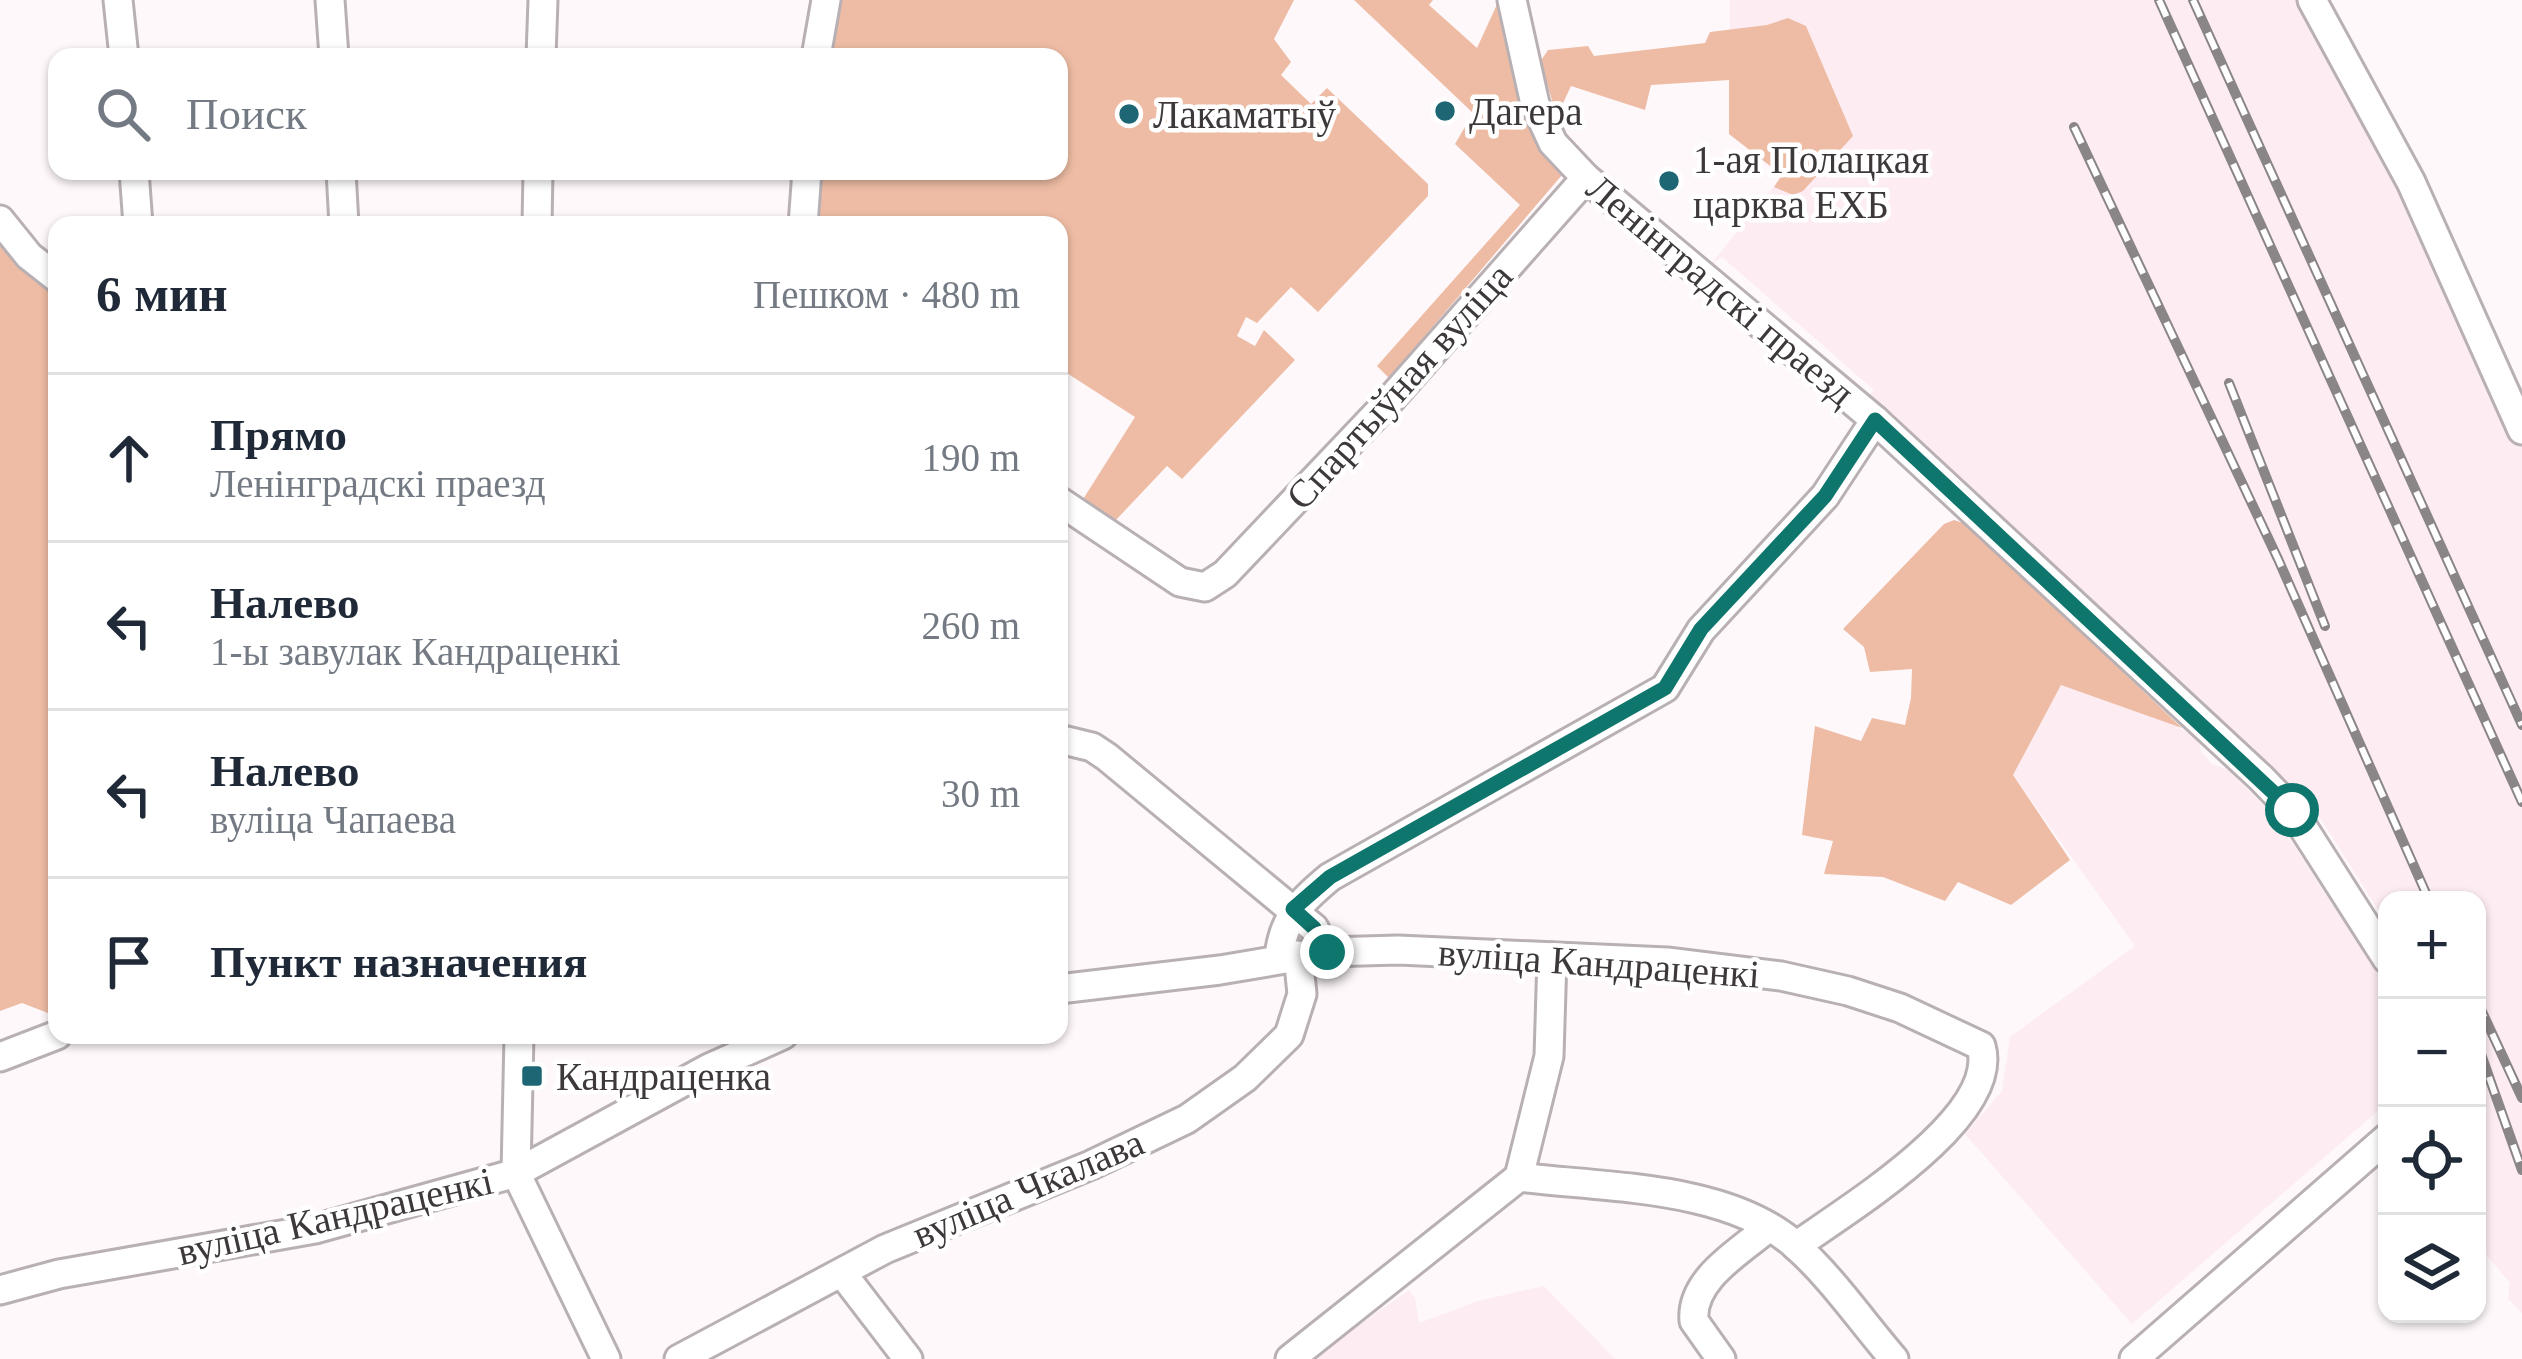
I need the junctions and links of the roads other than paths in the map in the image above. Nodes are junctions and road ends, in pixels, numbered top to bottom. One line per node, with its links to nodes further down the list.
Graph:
1 (118, 0): 7 (street)
2 (330, 0): 8 (street)
3 (543, 0): 9 (street)
4 (826, 0): 10 (street)
5 (1512, 0): 11 (street, Ленінградскі праезд)
6 (2312, 0): 23 (street)
7 (123, 48)
8 (333, 48)
9 (541, 48)
10 (818, 48)
11 (1586, 178): 22 (street, Ленінградскі праезд); 24 (street, Спартыўная вуліца)
12 (135, 180): 16 (street)
13 (341, 180): 17 (street)
14 (538, 180): 18 (street)
15 (806, 180): 19 (street)
16 (137, 216)
17 (343, 216)
18 (537, 216)
19 (804, 216)
20 (0, 220): 21 (street)
21 (48, 271)
22 (1875, 420): 26 (street); 27 (street, Ленінградскі праезд)
23 (2522, 430)
24 (1068, 507)
25 (1068, 741): 26 (street)
26 (1293, 909): 28 (street, вуліца Чкалава); 28 (street)
27 (2378, 944)
28 (1301, 955): 29 (street, вуліца Кандраценкі); 30 (street, вуліца Кандраценкі); 40 (street, вуліца Чкалава)
29 (1552, 957): 37 (street); 39 (street, вуліца Кандраценкі)
30 (1068, 988)
31 (48, 1038): 34 (street)
32 (519, 1044): 36 (street)
33 (763, 1044): 36 (street, вуліца Кандраценкі)
34 (0, 1057)
35 (2378, 1146): 48 (street)
36 (516, 1173): 41 (street, вуліца Кандраценкі); 42 (street)
37 (1520, 1177): 38 (street); 45 (street)
38 (1769, 1227): 39 (street); 46 (street)
39 (1796, 1246): 47 (street)
40 (842, 1273): 43 (street, вуліца Чкалава); 44 (street)
41 (0, 1290)
42 (606, 1359)
43 (679, 1359)
44 (908, 1359)
45 (1290, 1359)
46 (1721, 1359)
47 (1894, 1359)
48 (2134, 1359)

